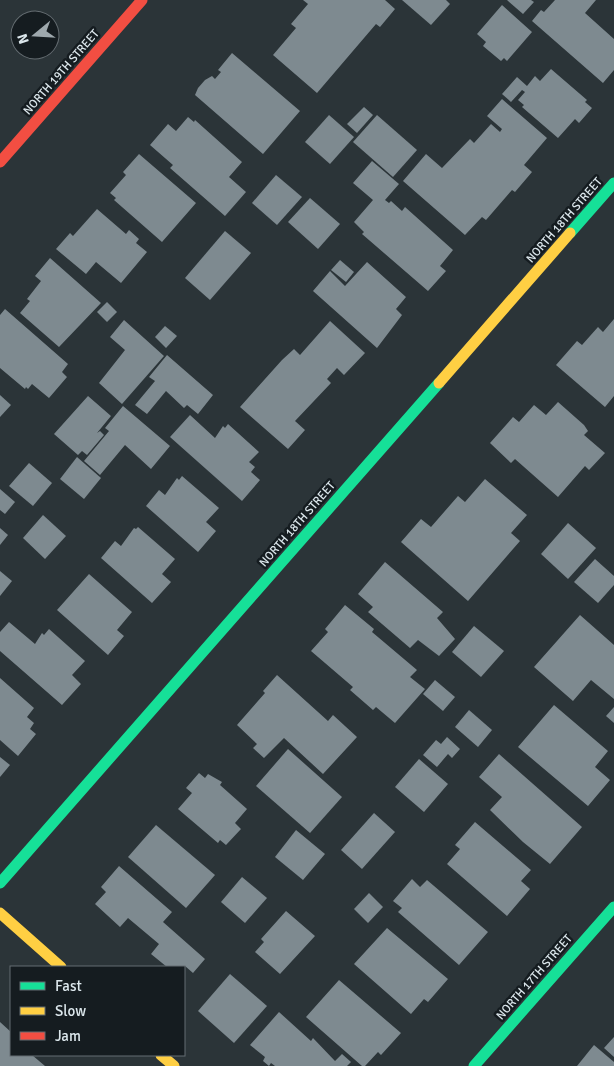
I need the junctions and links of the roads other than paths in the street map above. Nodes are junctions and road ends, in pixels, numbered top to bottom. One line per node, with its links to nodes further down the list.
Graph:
1 (142, 0): 2 (street, NORTH 19TH STREET)
2 (0, 162)
3 (614, 183): 4 (street, NORTH 18TH STREET)
4 (0, 883)
5 (614, 906): 10 (street, NORTH 17TH STREET)
6 (0, 914): 7 (street)
7 (60, 966)
8 (162, 1056): 9 (street)
9 (174, 1066)
10 (474, 1066)

